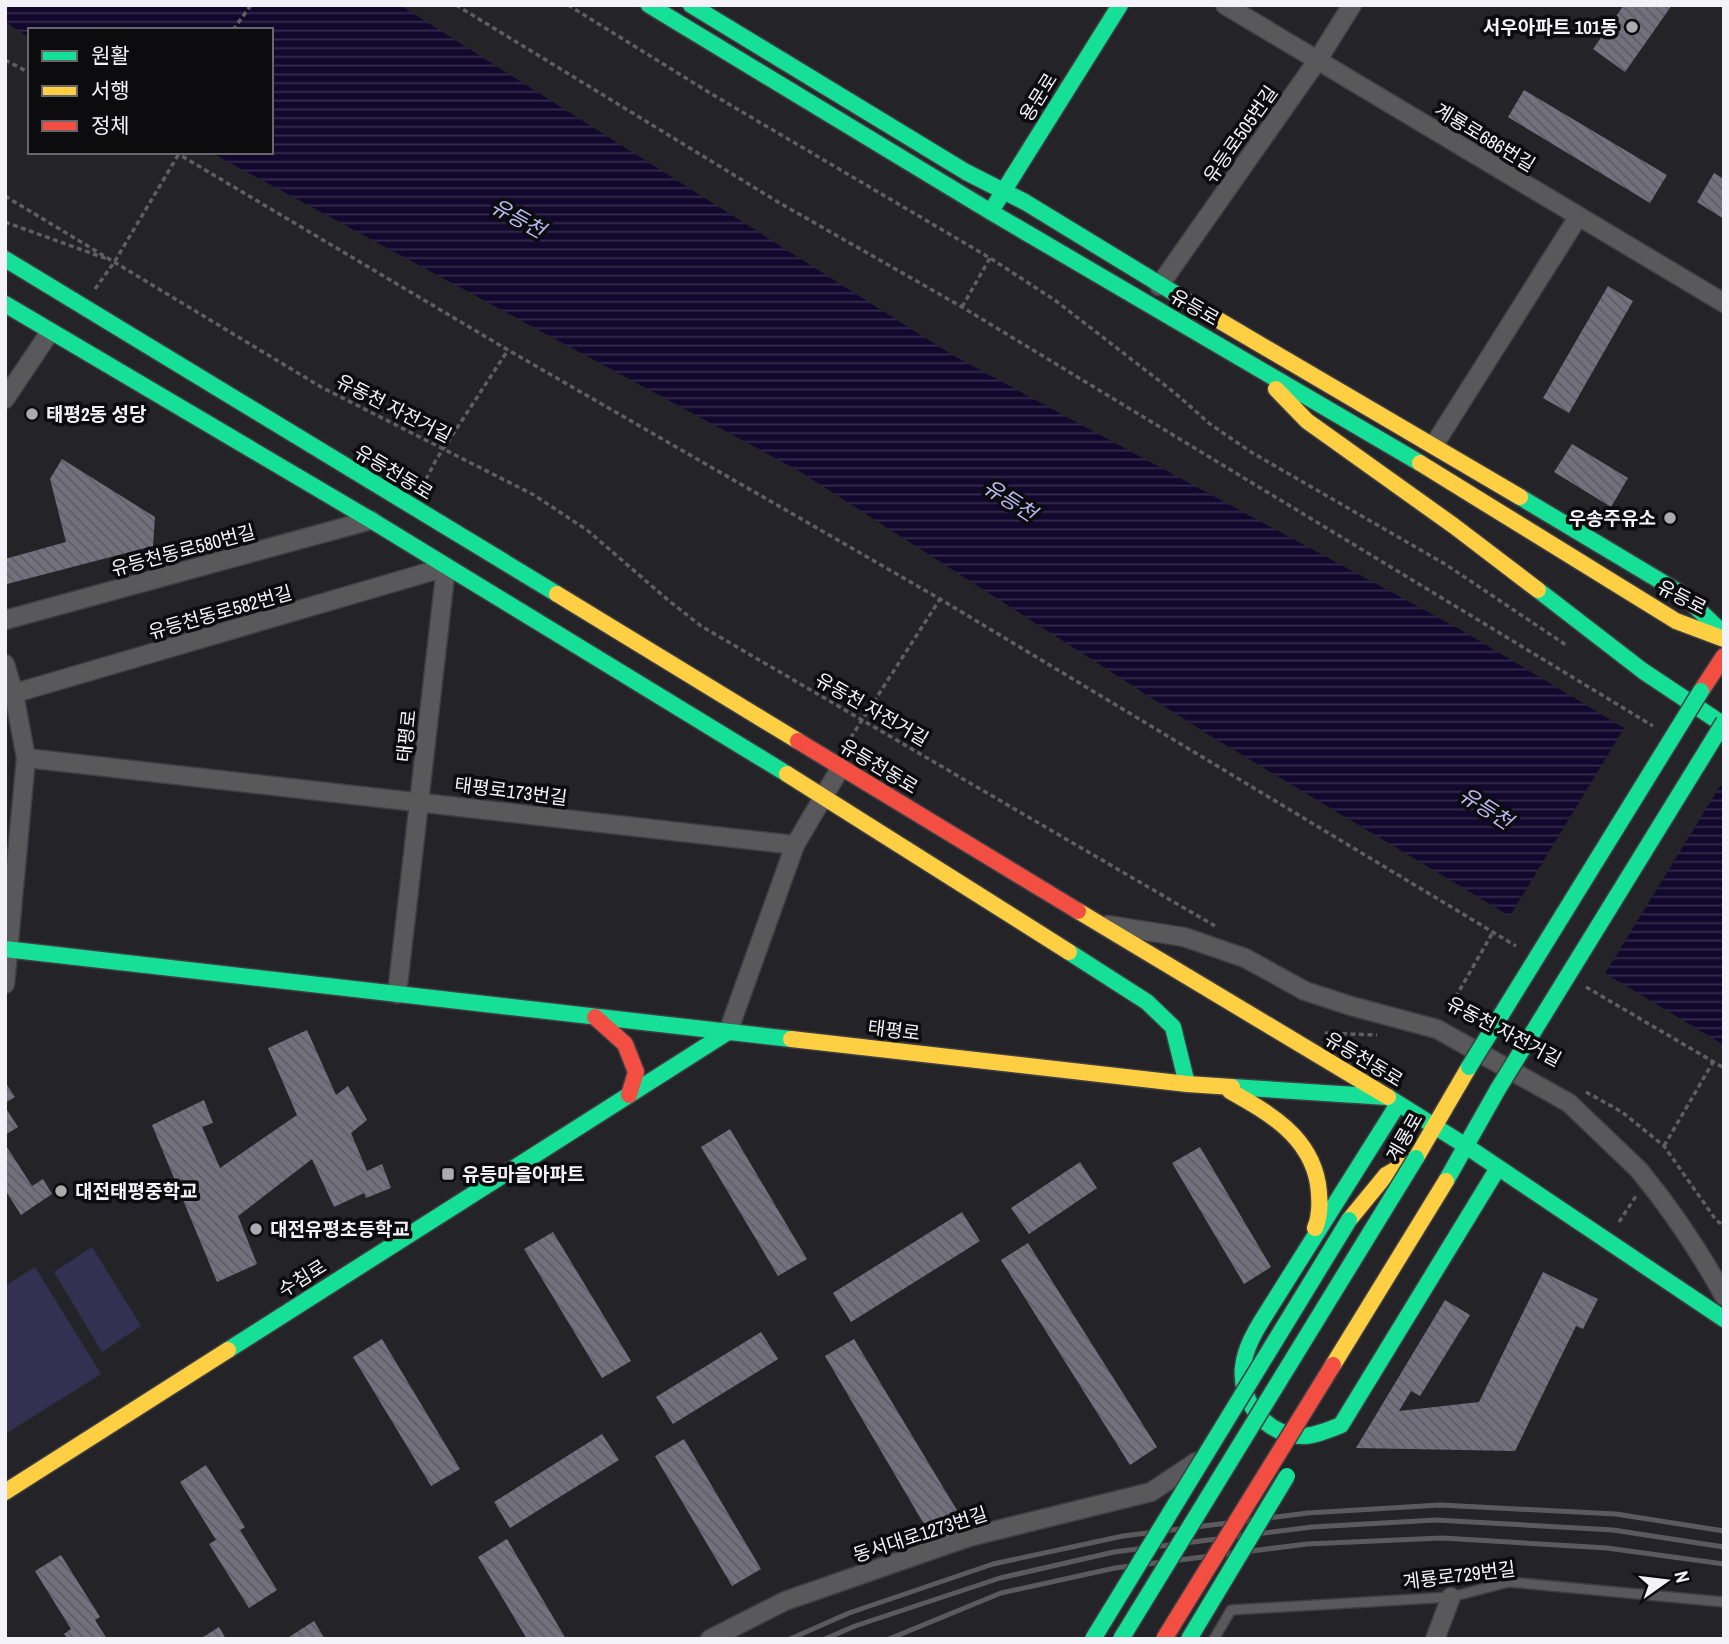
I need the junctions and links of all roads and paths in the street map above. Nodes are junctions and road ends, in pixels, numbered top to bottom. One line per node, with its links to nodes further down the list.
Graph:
1 (251, 5): 9 (path)
2 (456, 5): 27 (path)
3 (568, 5): 20 (path)
4 (649, 5): 17 (main road, 유등로)
5 (691, 5): 15 (main road, 유등로)
6 (1120, 5): 15 (main road, 용문로)
7 (1225, 5): 11 (street, 계룡로686번길)
8 (1352, 5): 11 (street, 유등로505번길)
9 (234, 28)
10 (5, 60): 12 (path)
11 (1318, 61): 18 (street, 계룡로686번길); 24 (street, 유등로505번길)
12 (28, 73)
13 (177, 154): 22 (path)
14 (180, 154): 29 (path)
15 (1004, 190): 17 (main road, 용문로); 24 (main road, 유등로)
16 (5, 196): 22 (path, 유동천 자전거길)
17 (991, 212): 30 (main road, 유등로)
18 (1577, 217): 25 (street, 계룡로686번길); 32 (street)
19 (5, 222): 22 (path)
20 (990, 258): 27 (path); 40 (path)
21 (5, 259): 49 (main road, 유등천동로)
22 (115, 261): 23 (path); 33 (path, 유동천 자전거길)
23 (104, 275)
24 (1159, 286): 32 (main road, 유등로)
25 (1724, 303)
26 (5, 304): 28 (main road)
27 (962, 307): 46 (path)
28 (50, 332): 31 (street); 35 (main road)
29 (508, 350): 33 (path); 37 (path)
30 (1255, 367): 39 (main road, 유등로); 45 (main road)
31 (5, 399)
32 (1434, 446): 39 (main road, 유등로)
33 (443, 449): 34 (path); 44 (path, 유동천 자전거길)
34 (422, 488)
35 (371, 520): 36 (main road); 38 (street, 유등천동로580번길)
36 (446, 567): 43 (street, 유등천동로582번길); 50 (main road); 51 (street, 태평로)
37 (940, 598): 44 (path); 55 (path)
38 (5, 620)
39 (1724, 637)
40 (1576, 652)
41 (1724, 656): 71 (main road, 계룡로, bridge)
42 (5, 664): 43 (street)
43 (10, 695): 48 (street)
44 (861, 718): 47 (path); 54 (path, 유동천 자전거길)
45 (1724, 724): 72 (main road, bridge)
46 (1655, 727)
47 (845, 746)
48 (26, 758): 51 (street, 태평로173번길); 57 (street)
49 (841, 767): 50 (street); 53 (main road, 유등천동로)
50 (825, 797): 52 (street); 66 (main road)
51 (419, 801): 52 (street, 태평로173번길); 60 (street, 태평로)
52 (795, 845): 63 (street)
53 (1098, 923): 70 (main road, 유등천동로); 82 (street)
54 (1222, 930)
55 (1493, 932): 56 (path); 61 (path)
56 (1516, 946)
57 (6, 949): 58 (street); 60 (main road, 태평로)
58 (5, 984)
59 (1586, 987): 64 (path)
60 (397, 994): 62 (main road, 태평로)
61 (1447, 1013)
62 (595, 1017): 63 (main road, 태평로); 69 (main road)
63 (728, 1032): 66 (main road, 태평로); 69 (main road, 수침로)
64 (1713, 1062): 65 (path); 73 (path)
65 (1724, 1068)
66 (1186, 1084): 67 (main road, 태평로)
67 (1223, 1088): 70 (main road, 태평로); 80 (main road)
68 (1580, 1088): 73 (path)
69 (629, 1095): 86 (main road, 수침로)
70 (1393, 1101): 71 (main road, 유등천동로); 80 (main road)
71 (1434, 1126): 72 (main road, 유등천동로); 74 (main road, 계룡로)
72 (1466, 1146): 75 (main road, 유등천동로); 76 (main road)
73 (1664, 1146): 79 (path)
74 (1416, 1158): 90 (main road, bridge); 91 (main road, 계룡로, bridge)
75 (1499, 1168): 83 (main road, 유등천동로); 85 (main road)
76 (1446, 1181): 81 (main road); 92 (main road, bridge)
77 (1639, 1192): 78 (path)
78 (1625, 1215)
79 (1724, 1226)
80 (1305, 1250): 85 (main road)
81 (1415, 1262)
82 (1724, 1296)
83 (1724, 1319)
84 (1324, 1415): 93 (main road, bridge)
85 (1259, 1418): 89 (street, 동서대로1273번길)
86 (5, 1492)
87 (1451, 1597): 88 (lane, 계룡로729번길); 94 (lane, 계룡로729번길); 95 (street)
88 (1724, 1602)
89 (710, 1639)
90 (1093, 1639)
91 (1121, 1639)
92 (1164, 1639)
93 (1189, 1639)
94 (1214, 1639)
95 (1435, 1639)

